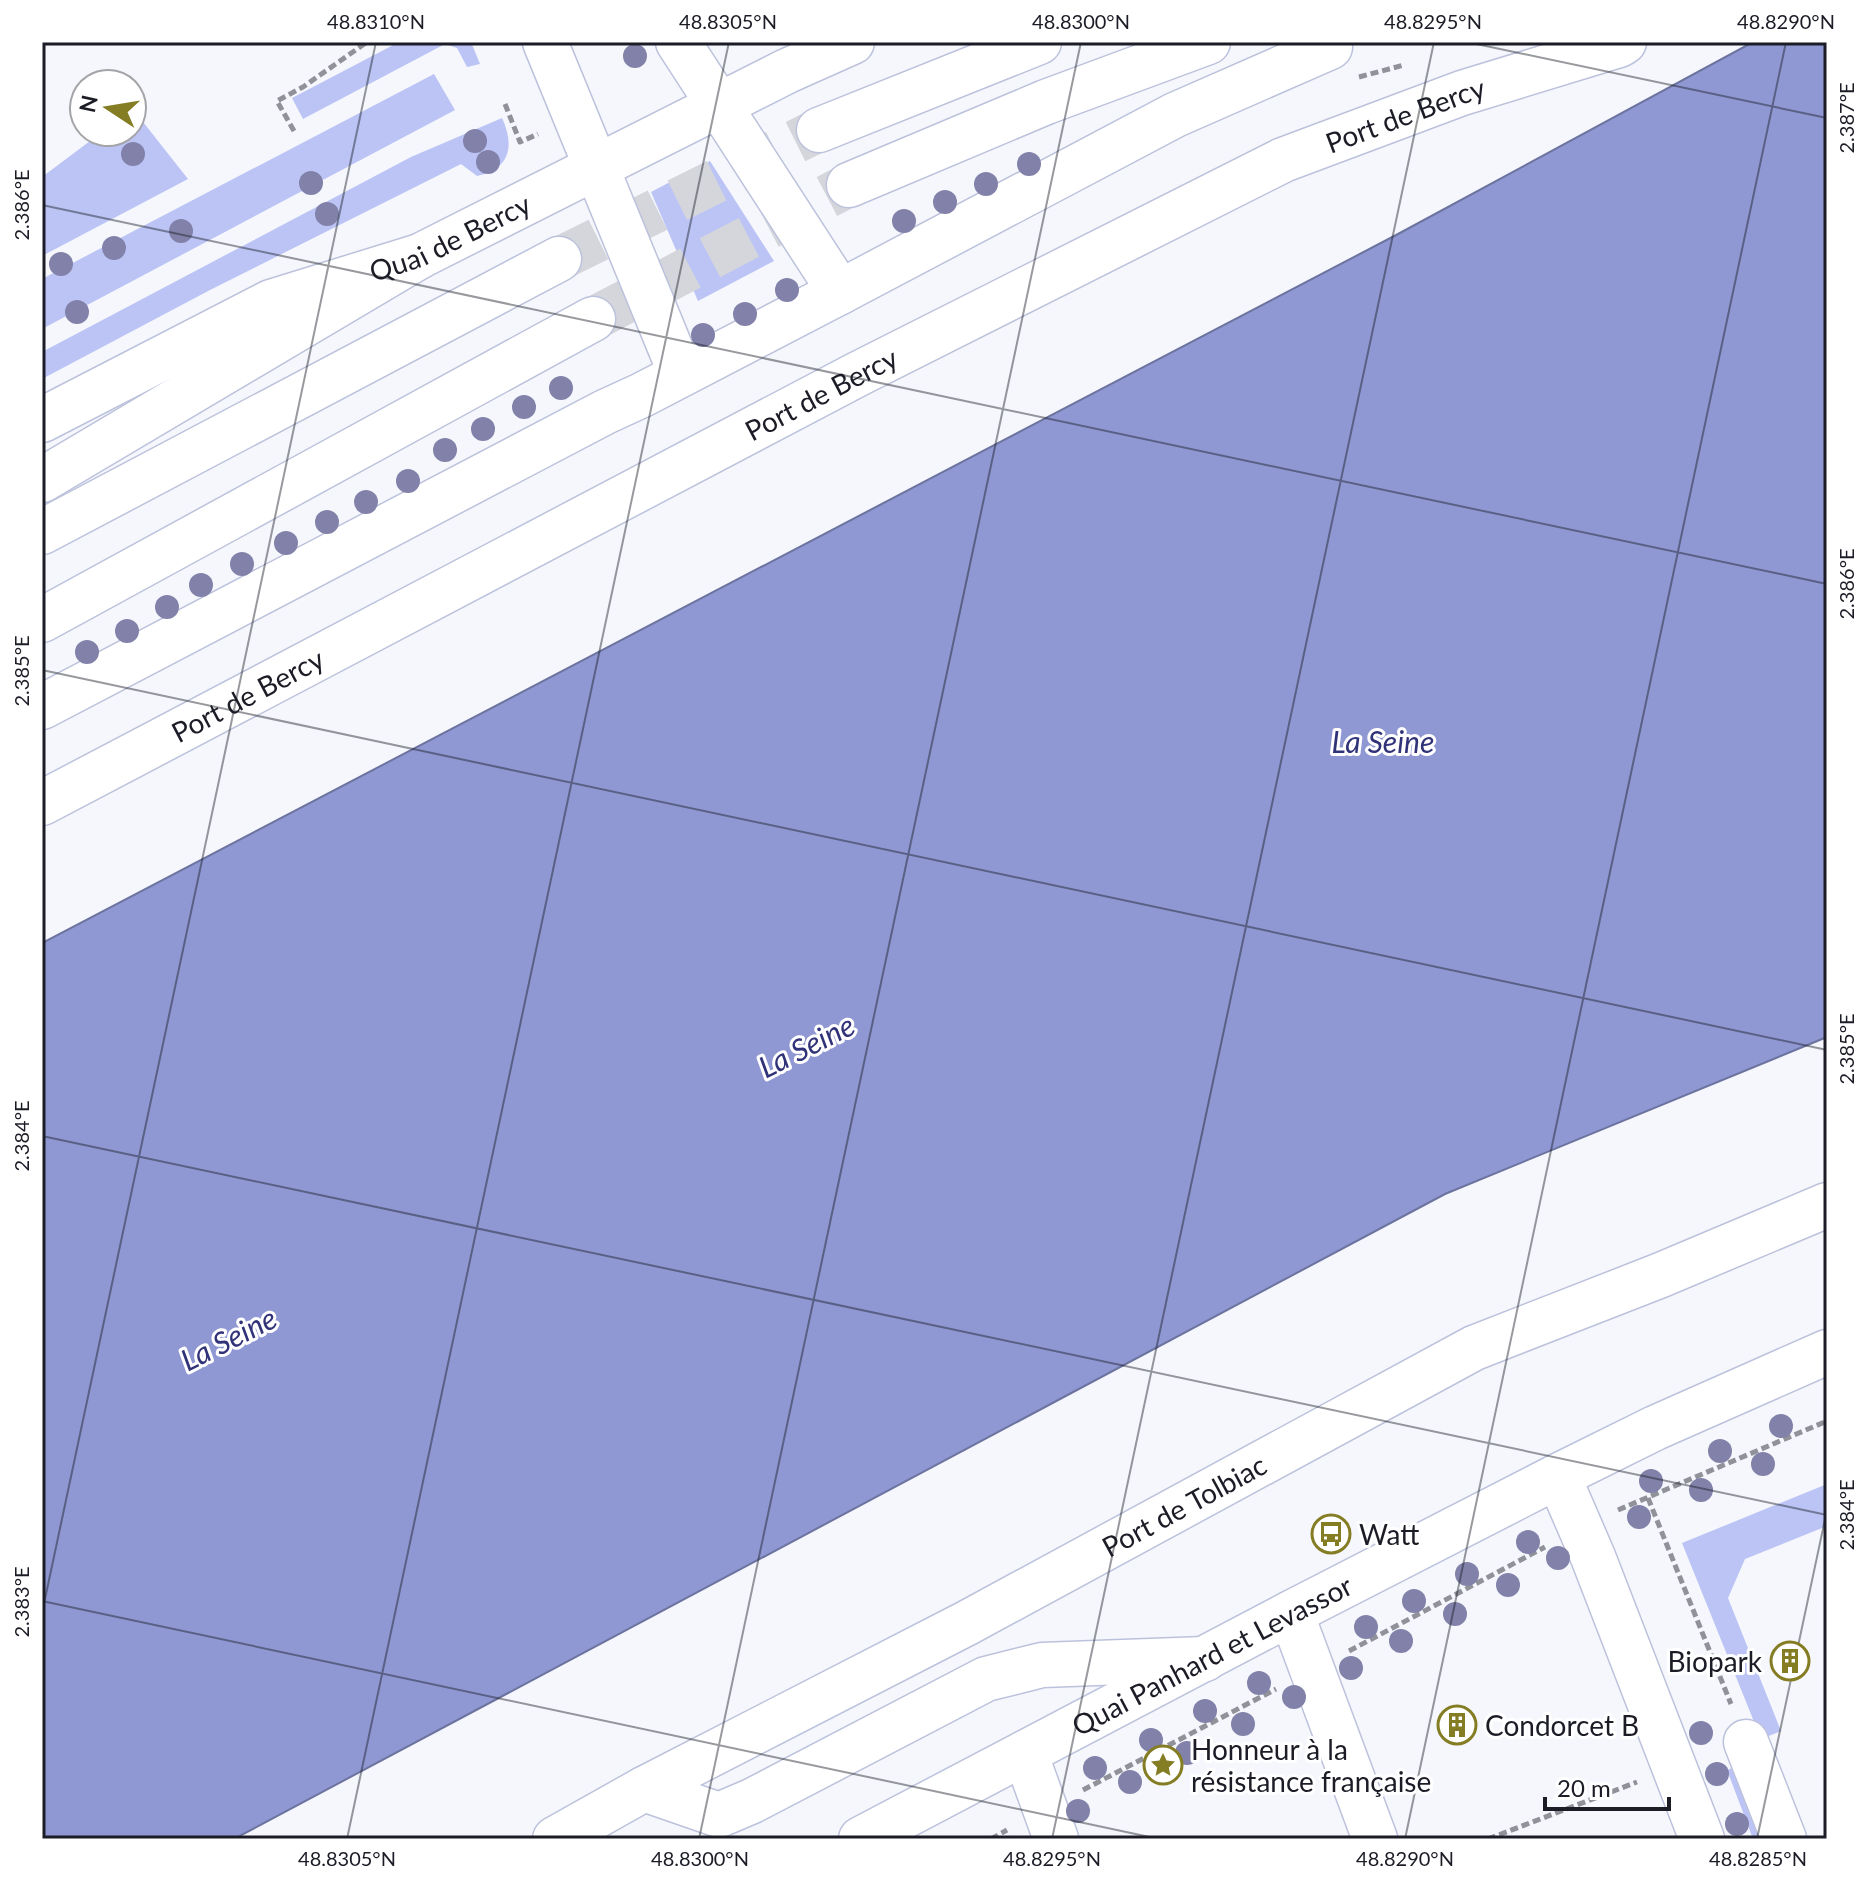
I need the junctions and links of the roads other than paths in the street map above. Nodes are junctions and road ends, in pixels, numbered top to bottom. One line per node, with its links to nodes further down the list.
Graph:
1 (545, 42): 11 (main road)
2 (678, 42): 9 (main road)
3 (852, 42): 9 (main road, Quai de Bercy)
4 (1039, 42): 10 (main road)
5 (1208, 42): 8 (main road)
6 (1624, 42): 23 (main road, Port de Bercy)
7 (1342, 45): 8 (main road); 15 (main road)
8 (1046, 102): 12 (main road)
9 (719, 105): 11 (main road, Quai de Bercy); 15 (main road)
10 (819, 130)
11 (595, 168): 13 (main road, Quai de Bercy); 17 (main road)
12 (849, 185)
13 (420, 256): 18 (main road, Quai de Bercy); 19 (main road)
14 (559, 259): 20 (main road)
15 (840, 292): 17 (main road)
16 (593, 319): 21 (main road)
17 (681, 374): 22 (main road)
18 (42, 420)
19 (42, 480)
20 (42, 532)
21 (42, 620)
22 (42, 707)
23 (42, 803)
24 (1827, 1205): 31 (main road, Port de Tolbiac)
25 (1827, 1352): 26 (main road, Quai Panhard et Levassor)
26 (1558, 1476): 27 (main road, Quai Panhard et Levassor); 36 (main road)
27 (1291, 1613): 28 (main road, Quai Panhard et Levassor); 35 (main road)
28 (1205, 1659): 30 (main road, Quai Panhard et Levassor); 31 (main road)
29 (1746, 1742): 37 (main road)
30 (1025, 1753): 33 (main road, Quai Panhard et Levassor); 34 (main road)
31 (644, 1789): 32 (main road, Port de Tolbiac)
32 (555, 1839)
33 (861, 1839)
34 (1056, 1839)
35 (1375, 1839)
36 (1702, 1839)
37 (1784, 1839)

